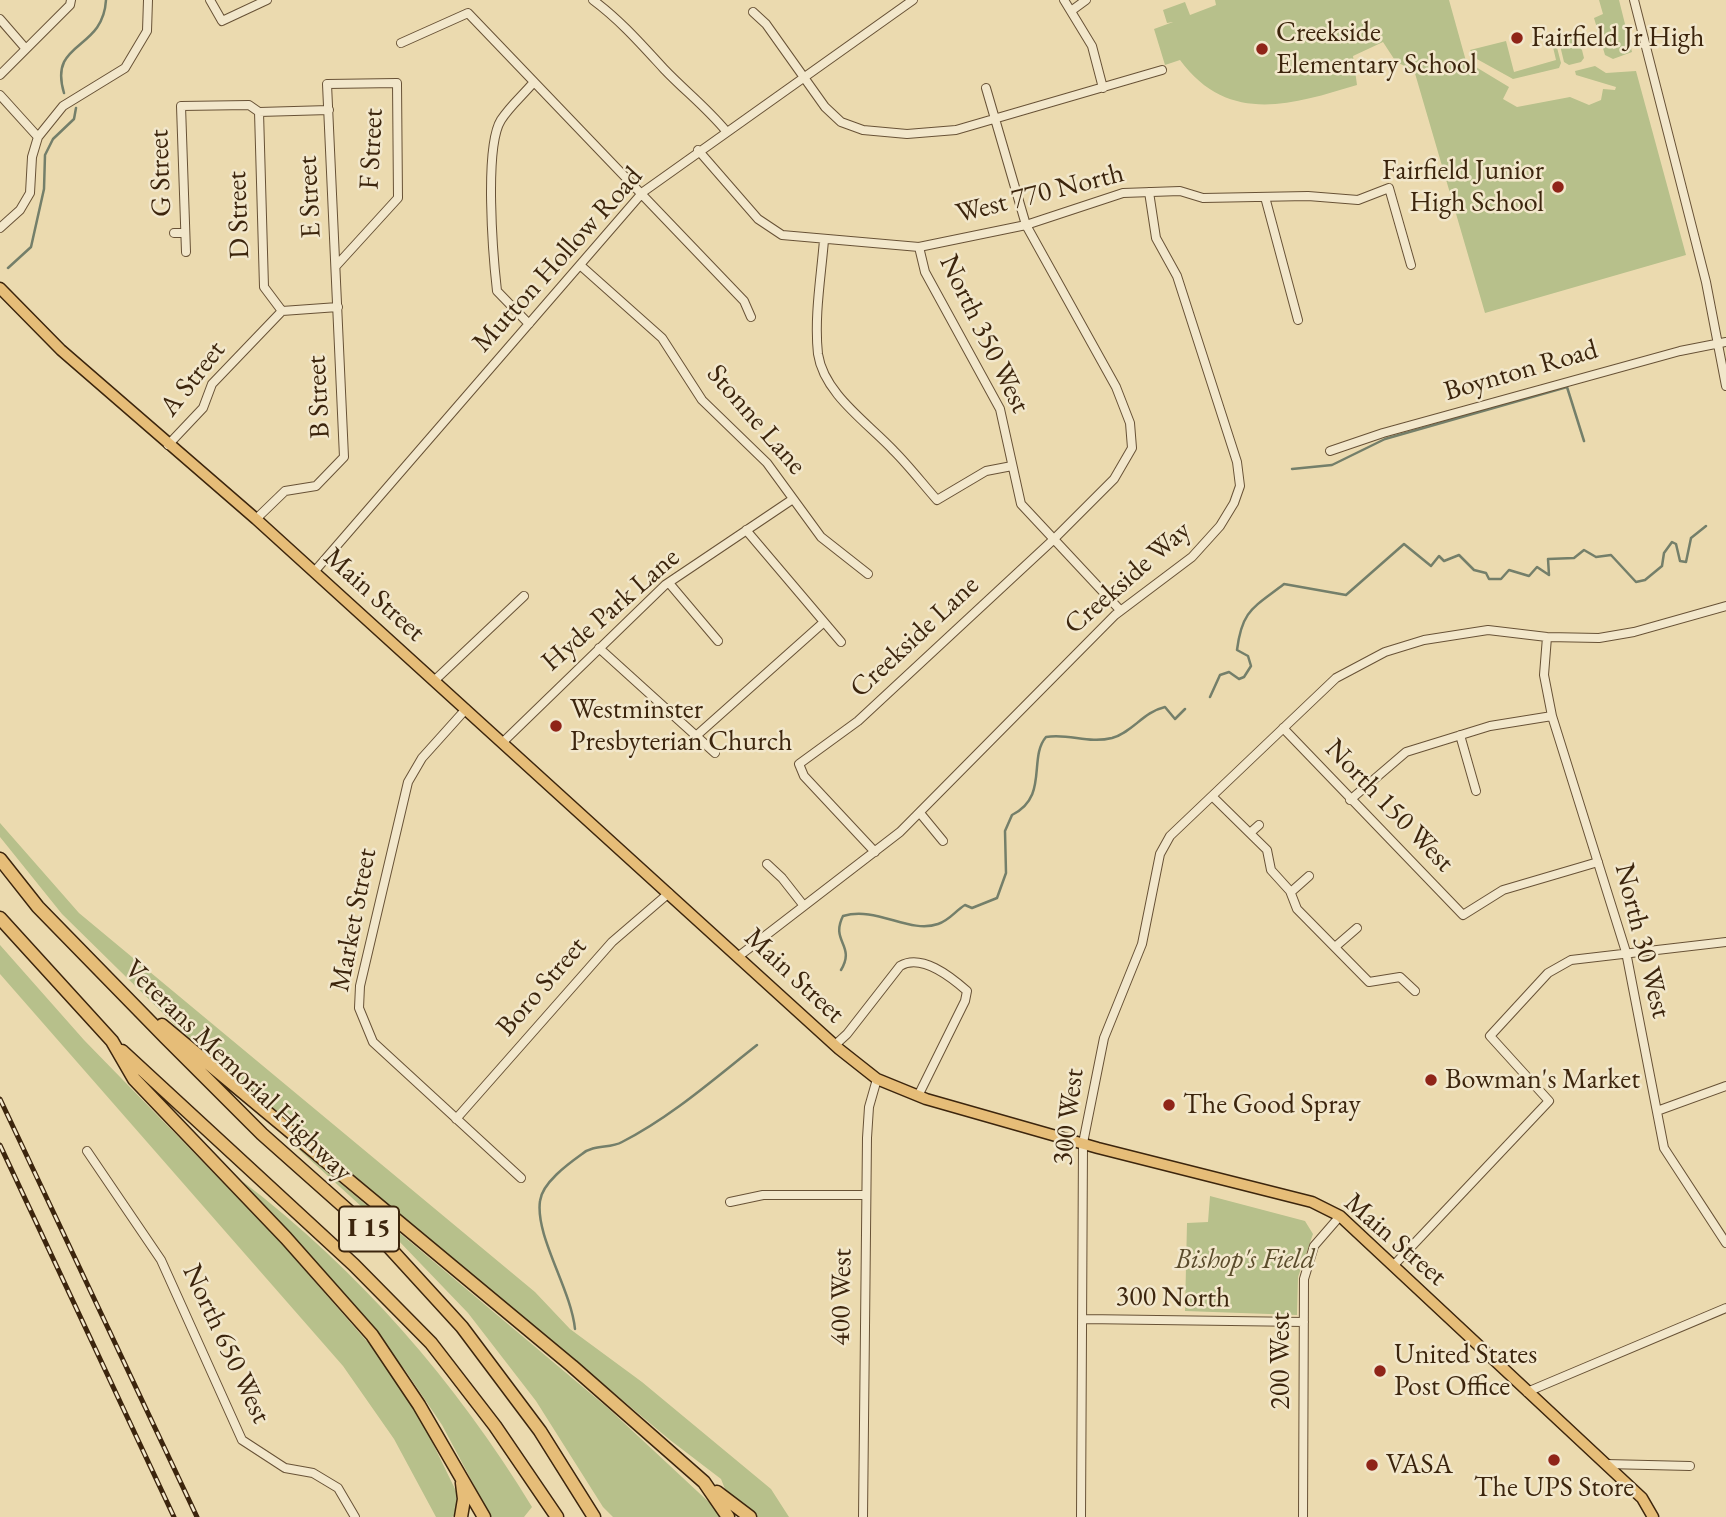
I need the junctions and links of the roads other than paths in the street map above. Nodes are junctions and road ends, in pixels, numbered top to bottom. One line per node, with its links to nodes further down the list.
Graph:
1 (71, 0): 14 (street)
2 (148, 0): 27 (street)
3 (210, 0): 4 (street)
4 (268, 0)
5 (593, 0): 26 (street)
6 (913, 0): 17 (street, Mutton Hollow Road)
7 (1064, 0): 10 (street)
8 (1086, 0): 10 (street)
9 (1634, 0): 48 (street)
10 (1072, 10): 21 (street)
11 (752, 12): 17 (street)
12 (0, 19): 14 (street)
13 (401, 43): 18 (street)
14 (26, 49): 16 (street)
15 (1162, 71): 21 (street)
16 (0, 75)
17 (803, 77): 25 (street); 26 (street, Mutton Hollow Road)
18 (533, 83): 29 (street); 47 (street)
19 (327, 84): 23 (street, E Street); 41 (street, F Street)
20 (986, 88): 25 (street)
21 (1103, 88): 25 (street)
22 (0, 95): 27 (street)
23 (329, 110): 24 (street); 41 (street, E Street)
24 (259, 112): 35 (street, G Street); 44 (street, D Street)
25 (995, 119): 32 (street)
26 (726, 131): 28 (street, Mutton Hollow Road)
27 (38, 136): 33 (street)
28 (698, 150): 29 (street, Mutton Hollow Road); 36 (street, West 770 North)
29 (643, 192): 39 (street, Mutton Hollow Road); 45 (street)
30 (1149, 192): 31 (street, West 770 North); 32 (street, West 770 North); 62 (street, Creekside Way)
31 (1265, 197): 40 (street, West 770 North); 46 (street)
32 (1026, 225): 37 (street, West 770 North); 56 (street, Creekside Lane)
33 (0, 228)
34 (174, 233): 35 (street, G Street)
35 (185, 233): 38 (street, G Street)
36 (824, 240): 37 (street, West 770 North); 52 (street)
37 (919, 247): 52 (street, North 350 West)
38 (186, 252)
39 (580, 265): 47 (street, Mutton Hollow Road); 53 (street, Stonne Lane)
40 (1411, 265)
41 (336, 266): 43 (street, E Street)
42 (0, 288): 50 (main road, Main Street)
43 (338, 307): 44 (street); 54 (street, B Street)
44 (282, 311): 50 (street, A Street)
45 (751, 317)
46 (1298, 320)
47 (529, 324): 57 (street, Mutton Hollow Road)
48 (1723, 344): 49 (street); 51 (street, Boynton Road)
49 (1726, 386)
50 (168, 445): 54 (main road, Main Street)
51 (1330, 451)
52 (1012, 466): 56 (street, North 350 West)
53 (793, 499): 55 (street, Hyde Park Lane); 58 (street, Stonne Lane)
54 (256, 519): 57 (main road, Main Street)
55 (746, 530): 59 (street, Hyde Park Lane); 63 (street)
56 (1053, 540): 62 (street, North 350 West); 83 (street, Creekside Lane)
57 (314, 572): 68 (main road, Main Street)
58 (868, 574)
59 (669, 583): 65 (street); 67 (street, Hyde Park Lane)
60 (524, 596): 68 (street)
61 (1726, 606): 64 (street, 300 West)
62 (1120, 610): 79 (street, Creekside Way)
63 (824, 622): 66 (street); 73 (street)
64 (1548, 637): 70 (street, North 30 West); 71 (street, 300 West)
65 (718, 641)
66 (841, 642)
67 (599, 648): 73 (street); 74 (street, Hyde Park Lane)
68 (435, 680): 69 (main road, Main Street)
69 (466, 709): 74 (main road, Main Street); 105 (street, Market Street)
70 (1552, 716): 72 (street); 85 (street, North 30 West)
71 (1283, 728): 77 (street, 300 West); 78 (street, North 150 West)
72 (1460, 735): 76 (street); 78 (street)
73 (696, 736): 75 (street)
74 (502, 742): 89 (main road, Main Street)
75 (715, 753)
76 (1476, 791)
77 (1213, 797): 81 (street); 106 (street, 300 West)
78 (1350, 800): 85 (street, North 150 West)
79 (920, 813): 82 (street); 83 (street, Creekside Way)
80 (1259, 825): 81 (street)
81 (1250, 833): 88 (street)
82 (943, 841)
83 (876, 852): 90 (street, Creekside Way)
84 (0, 859): 97 (highway, Veterans Memorial Highway / I 15)
85 (1598, 862): 95 (street, North 30 West)
86 (767, 864): 90 (street)
87 (1309, 876): 88 (street)
88 (1291, 892): 94 (street)
89 (669, 893): 96 (main road, Main Street); 105 (street, Boro Street)
90 (804, 906): 96 (street, Creekside Way)
91 (0, 918): 99 (highway, I 15)
92 (1357, 928): 94 (street)
93 (1726, 942): 95 (street)
94 (1335, 947): 98 (street)
95 (1626, 951): 104 (street, North 30 West); 113 (street)
96 (738, 956): 100 (main road, Main Street)
97 (111, 982): 121 (highway); 122 (highway, Veterans Memorial Highway / I 15)
98 (1415, 992)
99 (112, 1041): 120 (highway); 126 (highway, I 15)
100 (835, 1045): 101 (main road, Main Street); 103 (street)
101 (877, 1079): 103 (main road, Main Street); 109 (street, 400 West)
102 (1726, 1086): 104 (street)
103 (918, 1096): 106 (main road, Main Street)
104 (1657, 1111): 112 (street, North 30 West)
105 (456, 1119): 108 (street, Market Street)
106 (1083, 1143): 111 (main road, Main Street); 115 (street, 300 West)
107 (87, 1151): 123 (street, North 650 West)
108 (521, 1178)
109 (866, 1195): 110 (street); 129 (street, 400 West)
110 (730, 1202)
111 (1340, 1216): 113 (main road, Main Street); 116 (street, 200 West)
112 (1726, 1243)
113 (1394, 1265): 117 (main road, Main Street)
114 (1726, 1308): 117 (street)
115 (1084, 1319): 116 (street, 300 North); 130 (street, 300 West)
116 (1304, 1322): 131 (street, 200 West)
117 (1527, 1392): 118 (main road, Main Street)
118 (1606, 1464): 119 (street); 132 (main road, Main Street)
119 (1690, 1466)
120 (460, 1472): 124 (highway); 125 (highway)
121 (704, 1482): 127 (highway); 128 (highway)
122 (592, 1513)
123 (355, 1517)
124 (461, 1517)
125 (484, 1517)
126 (557, 1517)
127 (728, 1517)
128 (750, 1517)
129 (863, 1517)
130 (1081, 1517)
131 (1303, 1517)
132 (1653, 1517)

